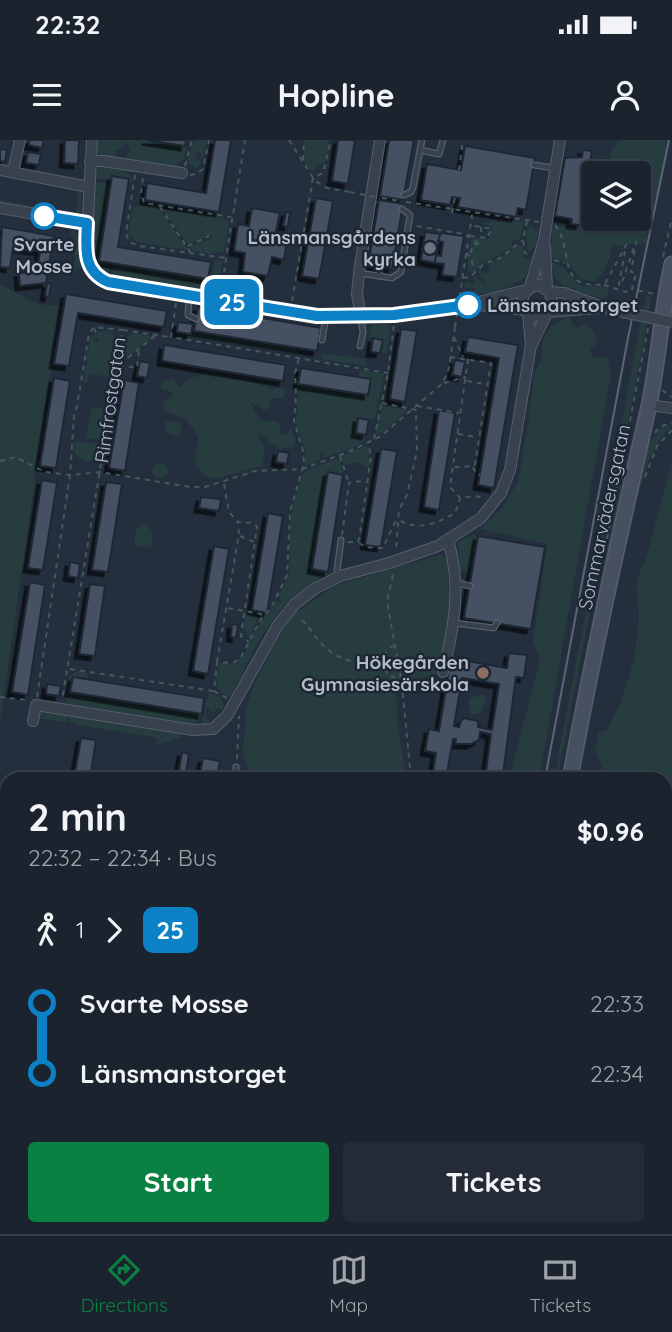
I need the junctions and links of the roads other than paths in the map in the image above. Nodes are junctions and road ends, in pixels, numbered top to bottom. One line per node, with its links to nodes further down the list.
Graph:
1 (20, 140): 12 (street)
2 (92, 140): 8 (street)
3 (380, 140): 22 (street)
4 (422, 140): 7 (lane)
5 (443, 140): 7 (lane)
6 (560, 140): 10 (street)
7 (420, 150): 15 (lane)
8 (90, 161): 13 (street); 14 (street)
9 (534, 165): 10 (lane)
10 (555, 168): 19 (street)
11 (0, 170): 12 (street)
12 (13, 172): 14 (street)
13 (182, 173)
14 (89, 187): 18 (street)
15 (404, 194)
16 (0, 208): 18 (street)
17 (402, 209): 23 (lane)
18 (87, 223): 26 (street)
19 (544, 240): 24 (street); 25 (street)
20 (672, 264): 38 (street, Sommarvädersgatan)
21 (380, 267): 23 (lane)
22 (359, 273): 23 (lane); 32 (street)
23 (379, 276)
24 (528, 289): 25 (street); 27 (street); 29 (street)
25 (549, 290): 28 (street); 30 (street)
26 (189, 296): 31 (street); 33 (lane)
27 (468, 305): 29 (street); 32 (street)
28 (605, 308): 30 (street); 34 (street, bridge)
29 (526, 312): 30 (street); 36 (street)
30 (548, 312): 36 (street)
31 (326, 316): 32 (street); 35 (lane)
32 (361, 316): 37 (lane)
33 (196, 319)
34 (672, 322)
35 (322, 340)
36 (531, 345): 41 (street)
37 (360, 346)
38 (649, 405): 39 (street); 53 (street, Sommarvädersgatan)
39 (672, 408)
40 (341, 540): 42 (lane)
41 (449, 540): 42 (street); 43 (street)
42 (340, 576): 50 (street)
43 (456, 583): 44 (lane); 46 (street)
44 (470, 586)
45 (478, 620): 48 (lane)
46 (454, 623): 48 (lane); 49 (street)
47 (497, 623): 48 (lane)
48 (477, 627)
49 (443, 672)
50 (33, 721)
51 (236, 767): 52 (lane)
52 (236, 772)
53 (571, 772)

